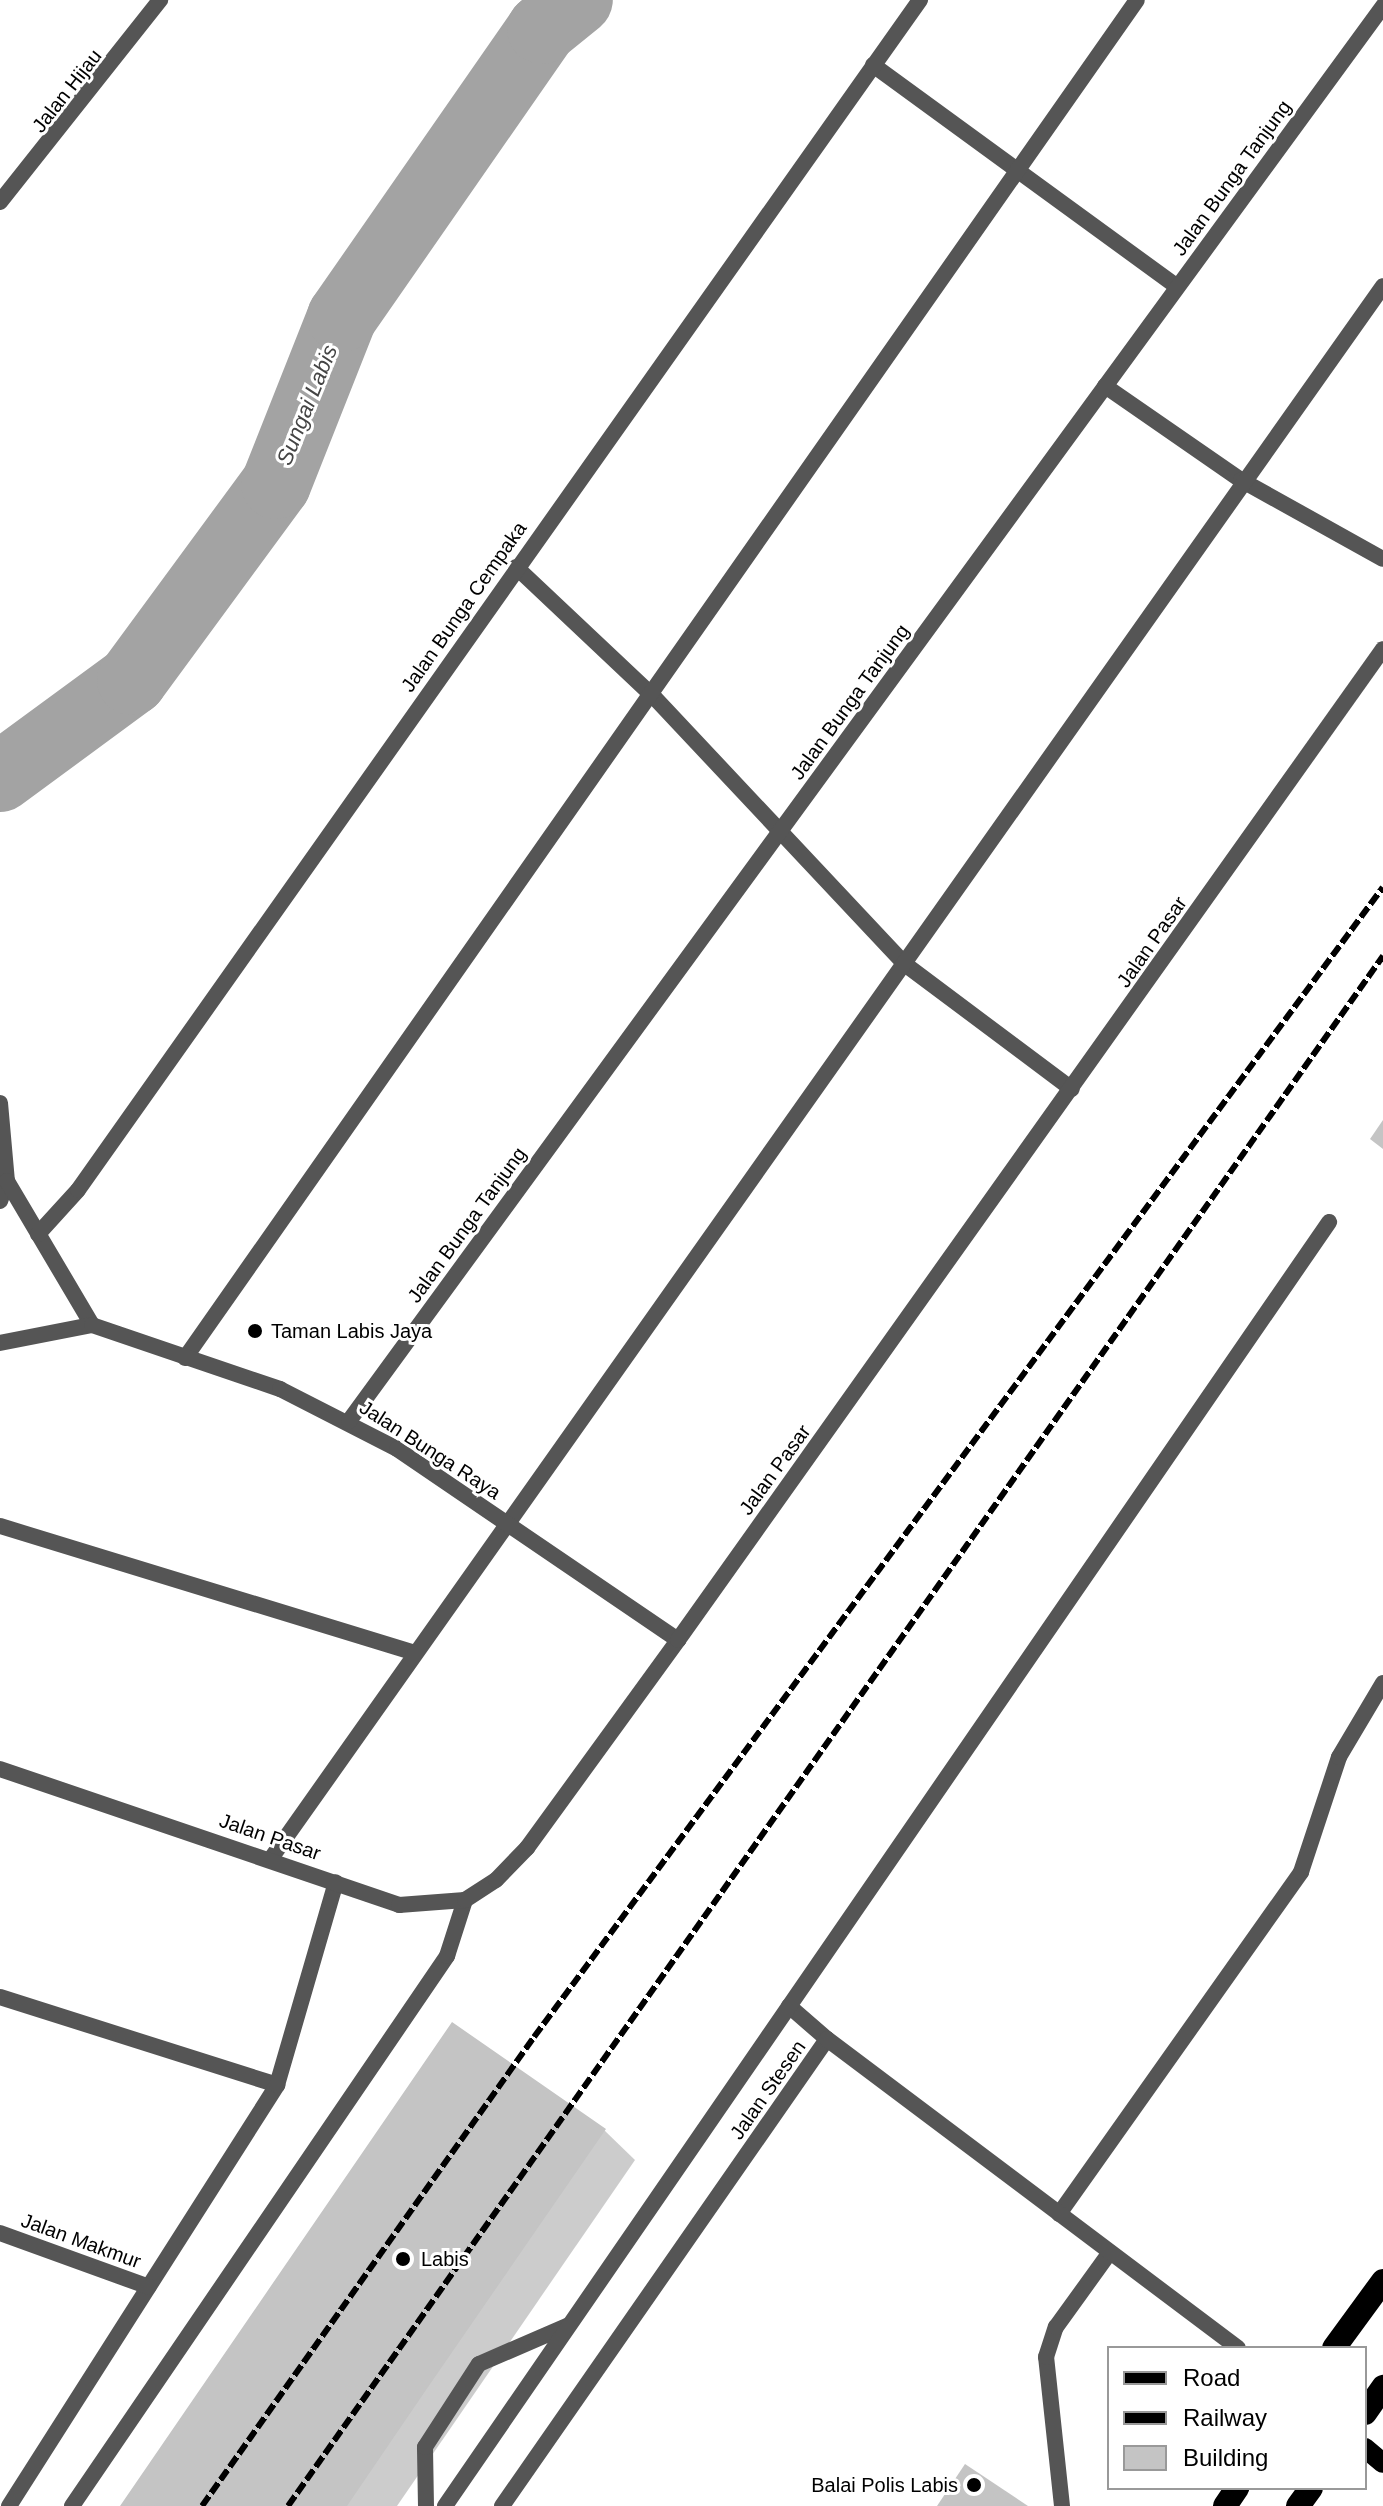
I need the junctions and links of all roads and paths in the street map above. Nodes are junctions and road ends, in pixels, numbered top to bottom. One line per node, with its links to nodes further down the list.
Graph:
1 (160, 0): 7 (street, Jalan Hijau)
2 (920, 0): 5 (street, Jalan Bunga Cempaka)
3 (1137, 0): 6 (street)
4 (1383, 6): 9 (street, Jalan Bunga Tanjung)
5 (873, 65): 6 (street); 13 (street, Jalan Bunga Cempaka)
6 (1019, 177): 9 (street); 15 (street)
7 (0, 202)
8 (1383, 286): 11 (street)
9 (1177, 287): 10 (street, Jalan Bunga Tanjung)
10 (1105, 386): 11 (street); 16 (street, Jalan Bunga Tanjung)
11 (1241, 480): 12 (street); 17 (street)
12 (1383, 559)
13 (516, 567): 15 (street); 23 (street, Jalan Bunga Cempaka)
14 (1383, 649): 18 (street, Jalan Pasar)
15 (654, 697): 16 (street); 26 (street)
16 (782, 828): 17 (street); 27 (street, Jalan Bunga Tanjung)
17 (906, 965): 18 (street); 28 (street)
18 (1072, 1089): 30 (street, Jalan Pasar)
19 (0, 1103): 20 (street)
20 (7, 1181): 21 (street); 23 (street)
21 (0, 1201)
22 (1329, 1222): 38 (street)
23 (38, 1234): 24 (street)
24 (92, 1325): 25 (street); 26 (street, Jalan Bunga Raya)
25 (0, 1343)
26 (185, 1358): 27 (street, Jalan Bunga Raya)
27 (349, 1421): 28 (street, Jalan Bunga Raya)
28 (504, 1522): 30 (street, Jalan Bunga Raya); 31 (street)
29 (0, 1526): 31 (street)
30 (678, 1640): 36 (street, Jalan Pasar)
31 (413, 1652): 34 (street)
32 (1383, 1683): 41 (street)
33 (0, 1769): 34 (street, Jalan Pasar)
34 (272, 1857): 35 (street, Jalan Pasar)
35 (336, 1882): 36 (street, Jalan Pasar); 40 (street)
36 (465, 1900): 54 (street)
37 (0, 1997): 40 (street)
38 (789, 2006): 39 (street); 46 (street)
39 (827, 2039): 41 (street, Jalan Stesen); 57 (street, Jalan Stesen)
40 (277, 2085): 45 (street)
41 (1059, 2214): 43 (street, Jalan Stesen)
42 (0, 2233): 45 (street, Jalan Makmur)
43 (1110, 2252): 47 (street, Jalan Stesen); 58 (street)
44 (1383, 2281): 48 (highway)
45 (149, 2287): 53 (street)
46 (569, 2325): 55 (street); 56 (street)
47 (1235, 2346)
48 (1335, 2346)
49 (1383, 2387): 50 (highway)
50 (1367, 2410)
51 (1367, 2450): 52 (main road)
52 (1383, 2463)
53 (9, 2506)
54 (72, 2506)
55 (426, 2506)
56 (445, 2506)
57 (502, 2506)
58 (1062, 2506)

